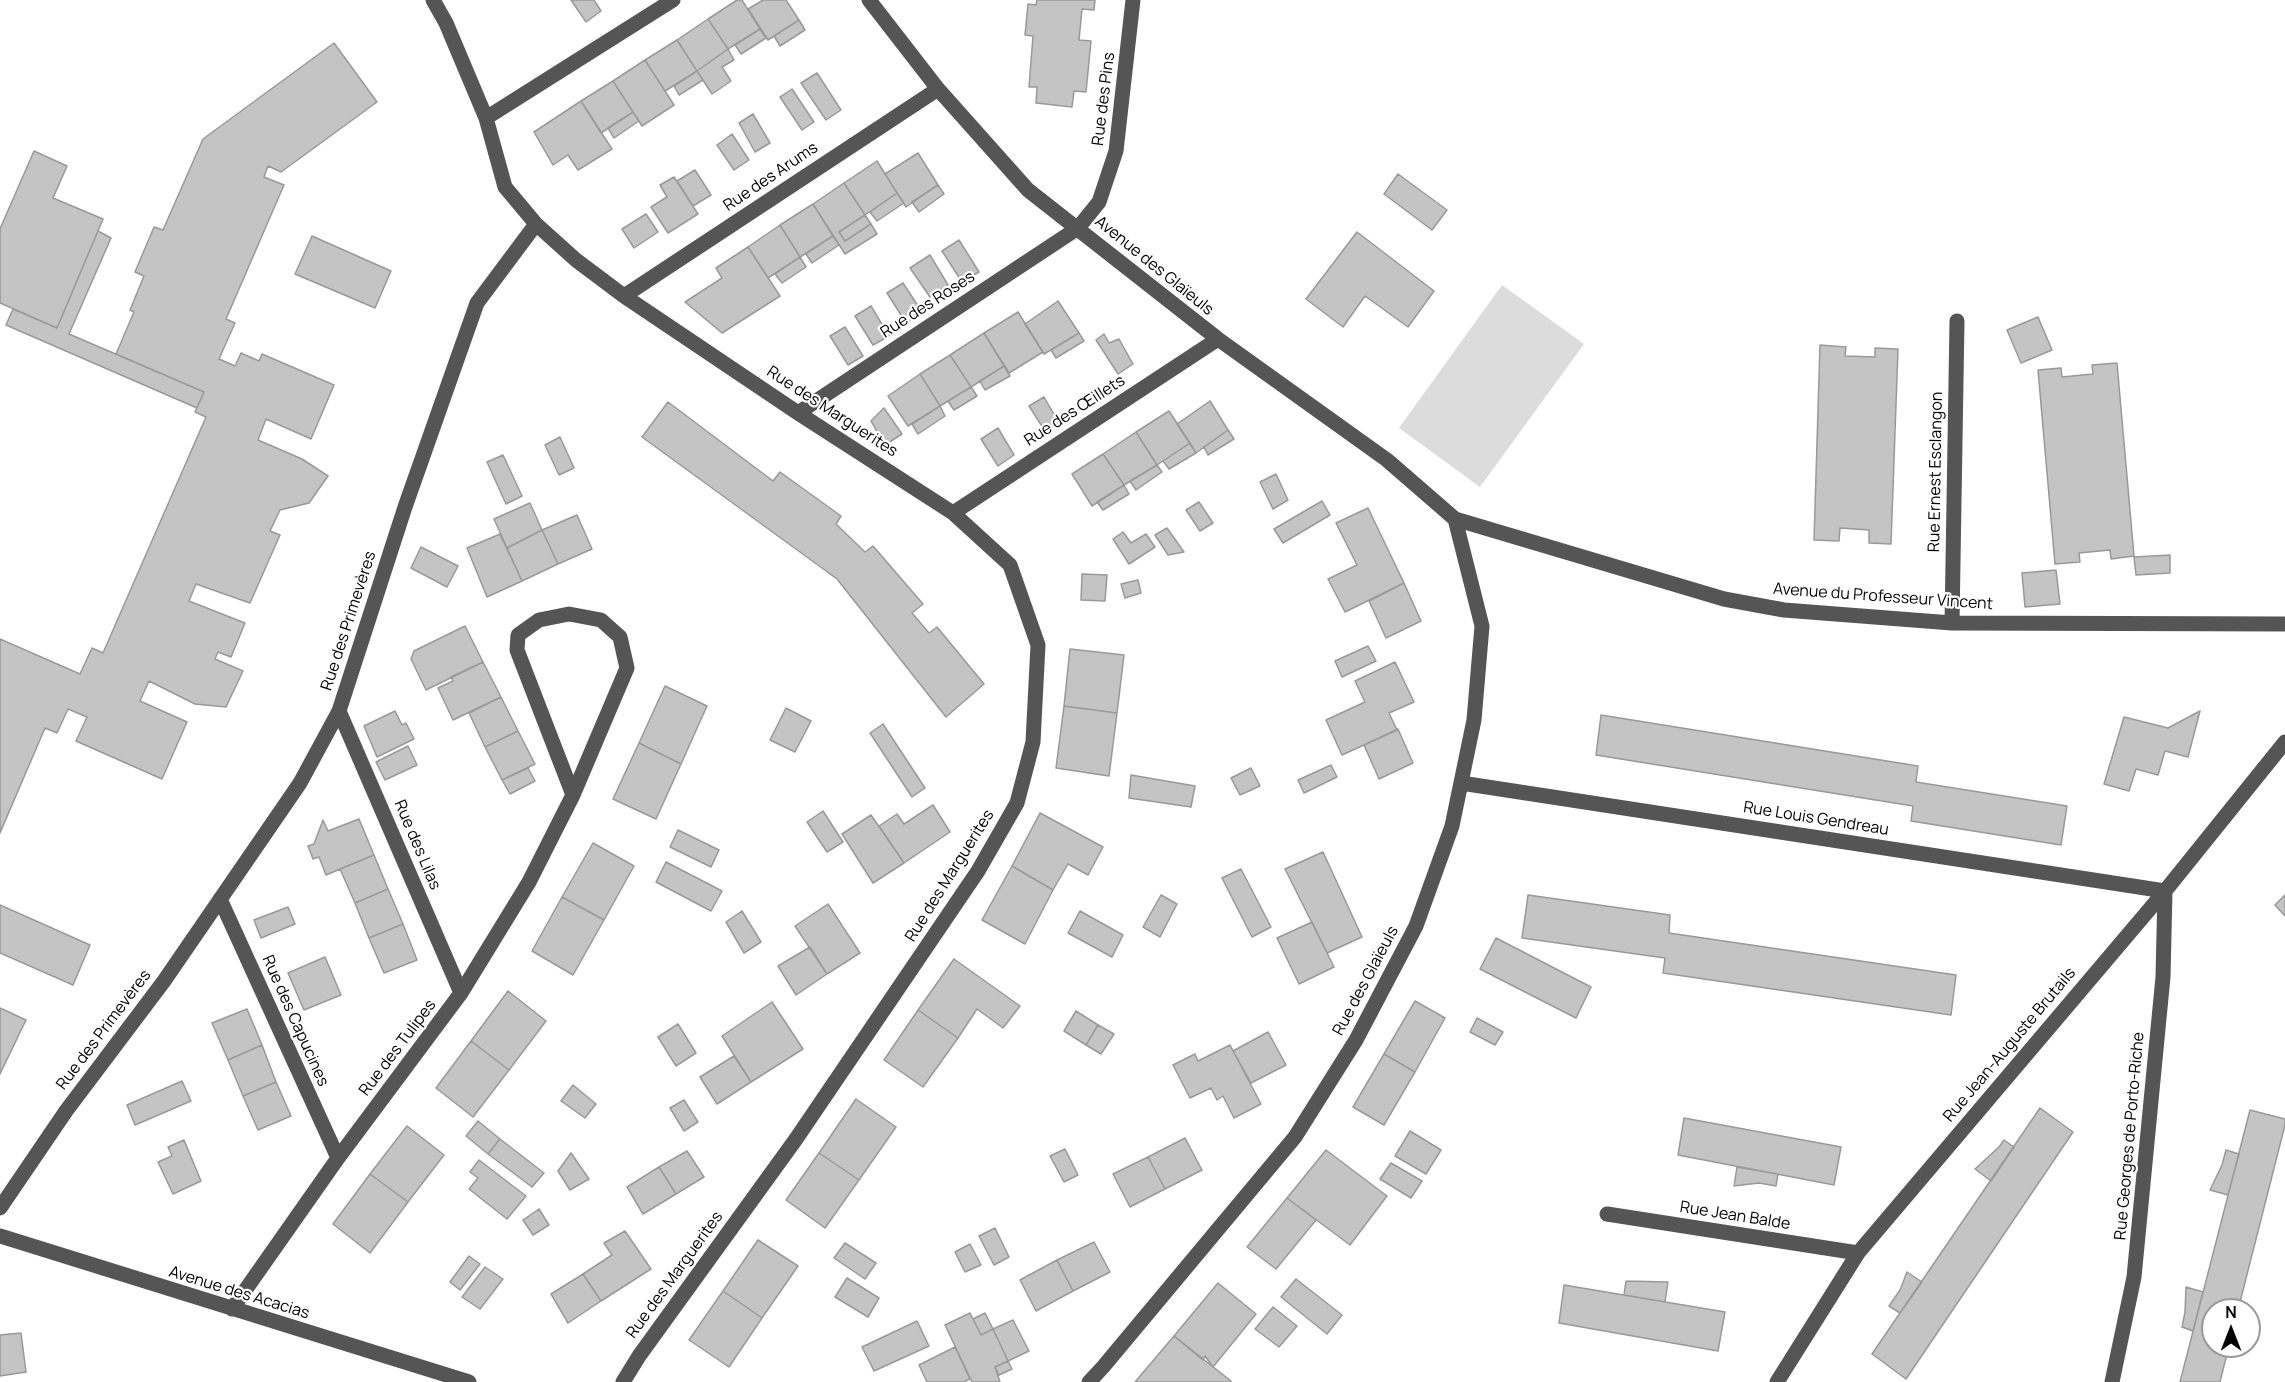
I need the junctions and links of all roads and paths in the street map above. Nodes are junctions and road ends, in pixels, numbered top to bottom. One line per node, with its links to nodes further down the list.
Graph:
1 (433, 0): 6 (street)
2 (673, 0): 6 (street)
3 (869, 0): 5 (street, Avenue des Glaïeuls)
4 (1133, 0): 8 (street, Rue des Pins)
5 (938, 89): 8 (street, Avenue des Glaïeuls); 9 (street, Rue des Arums)
6 (486, 118): 7 (street)
7 (536, 224): 9 (street, Rue des Marguerites); 17 (street, Rue des Primevères)
8 (1078, 228): 11 (street, Avenue des Glaïeuls); 12 (street, Rue des Roses)
9 (624, 296): 12 (street, Rue des Marguerites)
10 (1957, 321): 15 (street, Rue Ernest Esclangon)
11 (1218, 339): 13 (street, Rue des Œillets); 14 (street, Avenue des Glaïeuls)
12 (798, 413): 13 (street, Rue des Marguerites)
13 (953, 513): 32 (street, Rue des Marguerites)
14 (1455, 519): 15 (street, Avenue du Professeur Vincent); 19 (street, Rue des Glaïeuls)
15 (1952, 623): 16 (street, Avenue du Professeur Vincent)
16 (2285, 624)
17 (339, 711): 22 (street, Rue des Primevères); 23 (street, Rue des Lilas)
18 (2285, 742): 21 (street, Rue Jean-Auguste Brutails)
19 (1461, 783): 21 (street, Rue Louis Gendreau); 33 (street, Rue des Glaïeuls)
20 (573, 795): 20 (street, Rue des Tulipes); 23 (street, Rue des Tulipes)
21 (2165, 891): 28 (street, Rue Jean-Auguste Brutails); 35 (street, Rue Georges de Porto-Riche)
22 (220, 899): 24 (street, Rue des Capucines); 25 (street, Rue des Primevères)
23 (461, 993): 24 (street, Rue des Tulipes)
24 (338, 1158): 29 (street, Rue des Tulipes)
25 (0, 1208)
26 (1607, 1214): 28 (street, Rue Jean Balde)
27 (0, 1236): 29 (street, Avenue des Acacias)
28 (1857, 1253): 34 (street, Rue Jean-Auguste Brutails)
29 (232, 1309): 30 (street, Avenue des Acacias)
30 (449, 1379): 31 (street, Avenue des Acacias)
31 (469, 1382)
32 (623, 1382)
33 (1089, 1382)
34 (1777, 1382)
35 (2112, 1382)

